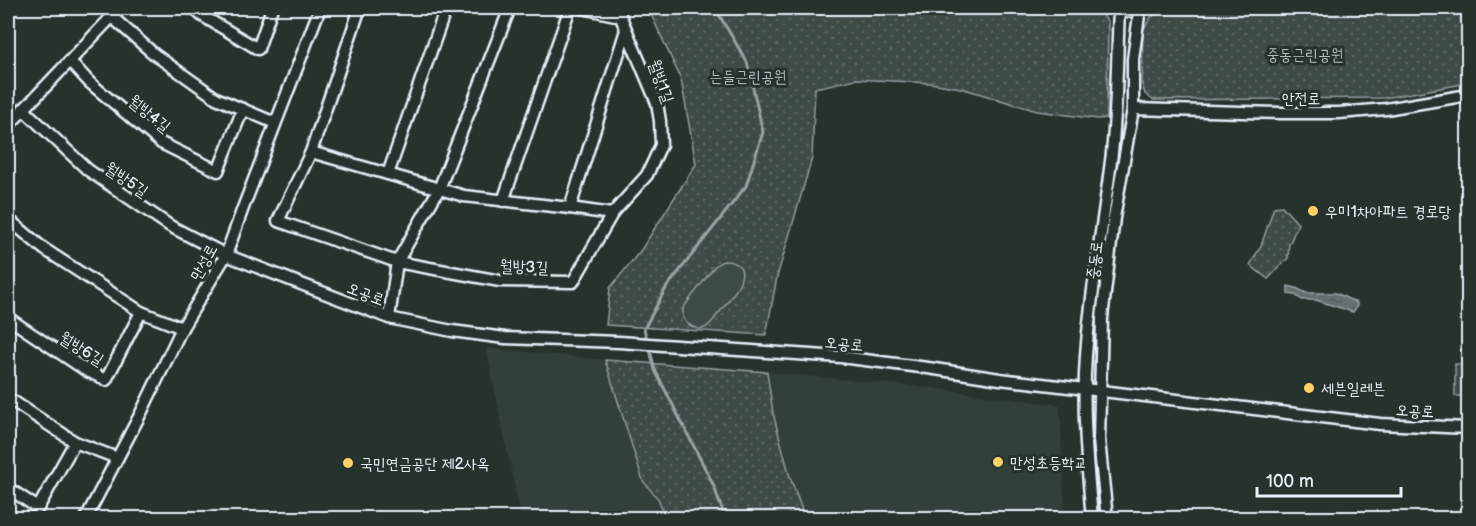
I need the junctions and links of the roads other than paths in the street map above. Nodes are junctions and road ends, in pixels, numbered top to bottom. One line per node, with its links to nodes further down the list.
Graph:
1 (120, 8): 14 (street)
2 (194, 8): 3 (street)
3 (272, 8)
4 (320, 8): 21 (street, 만성로)
5 (360, 8): 24 (street, 월방3길)
6 (446, 8): 25 (street)
7 (510, 8): 26 (street)
8 (570, 8): 27 (street)
9 (582, 8): 13 (street, 월방1길)
10 (1119, 8): 11 (street); 37 (street, 중동로)
11 (1135, 8)
12 (1140, 8): 20 (street, 중동로)
13 (619, 12): 15 (street, 월방1길)
14 (112, 17): 16 (street); 19 (street)
15 (626, 30): 23 (street, 월방1길); 28 (street)
16 (70, 61): 18 (street); 19 (street, 월방4길)
17 (1468, 95): 20 (street, 안전로)
18 (23, 109): 22 (street); 31 (street, 월방5길)
19 (243, 109): 21 (street)
20 (1133, 109): 38 (street, 중동로)
21 (275, 123): 31 (street, 만성로)
22 (8, 126)
23 (661, 145): 29 (street, 월방3길)
24 (311, 152): 25 (street); 32 (street, 월방3길)
25 (388, 174): 26 (street)
26 (439, 189): 27 (street); 32 (street)
27 (502, 201): 28 (street)
28 (570, 208): 29 (street)
29 (612, 214): 32 (street, 월방3길)
30 (8, 219): 33 (street)
31 (226, 255): 35 (street, 오공로); 36 (street, 만성로)
32 (397, 262): 35 (street)
33 (141, 312): 34 (street, 월방6길); 36 (street)
34 (8, 318)
35 (389, 318): 37 (street, 오공로)
36 (182, 328): 42 (street, 만성로)
37 (1085, 389): 38 (street, 오공로); 45 (street, 중동로)
38 (1100, 391): 40 (street, 오공로); 46 (street, 중동로)
39 (8, 398): 41 (street)
40 (1468, 428)
41 (75, 442): 42 (street); 43 (street)
42 (117, 458): 44 (street, 만성로)
43 (8, 488)
44 (86, 519)
45 (1092, 519)
46 (1107, 519)

